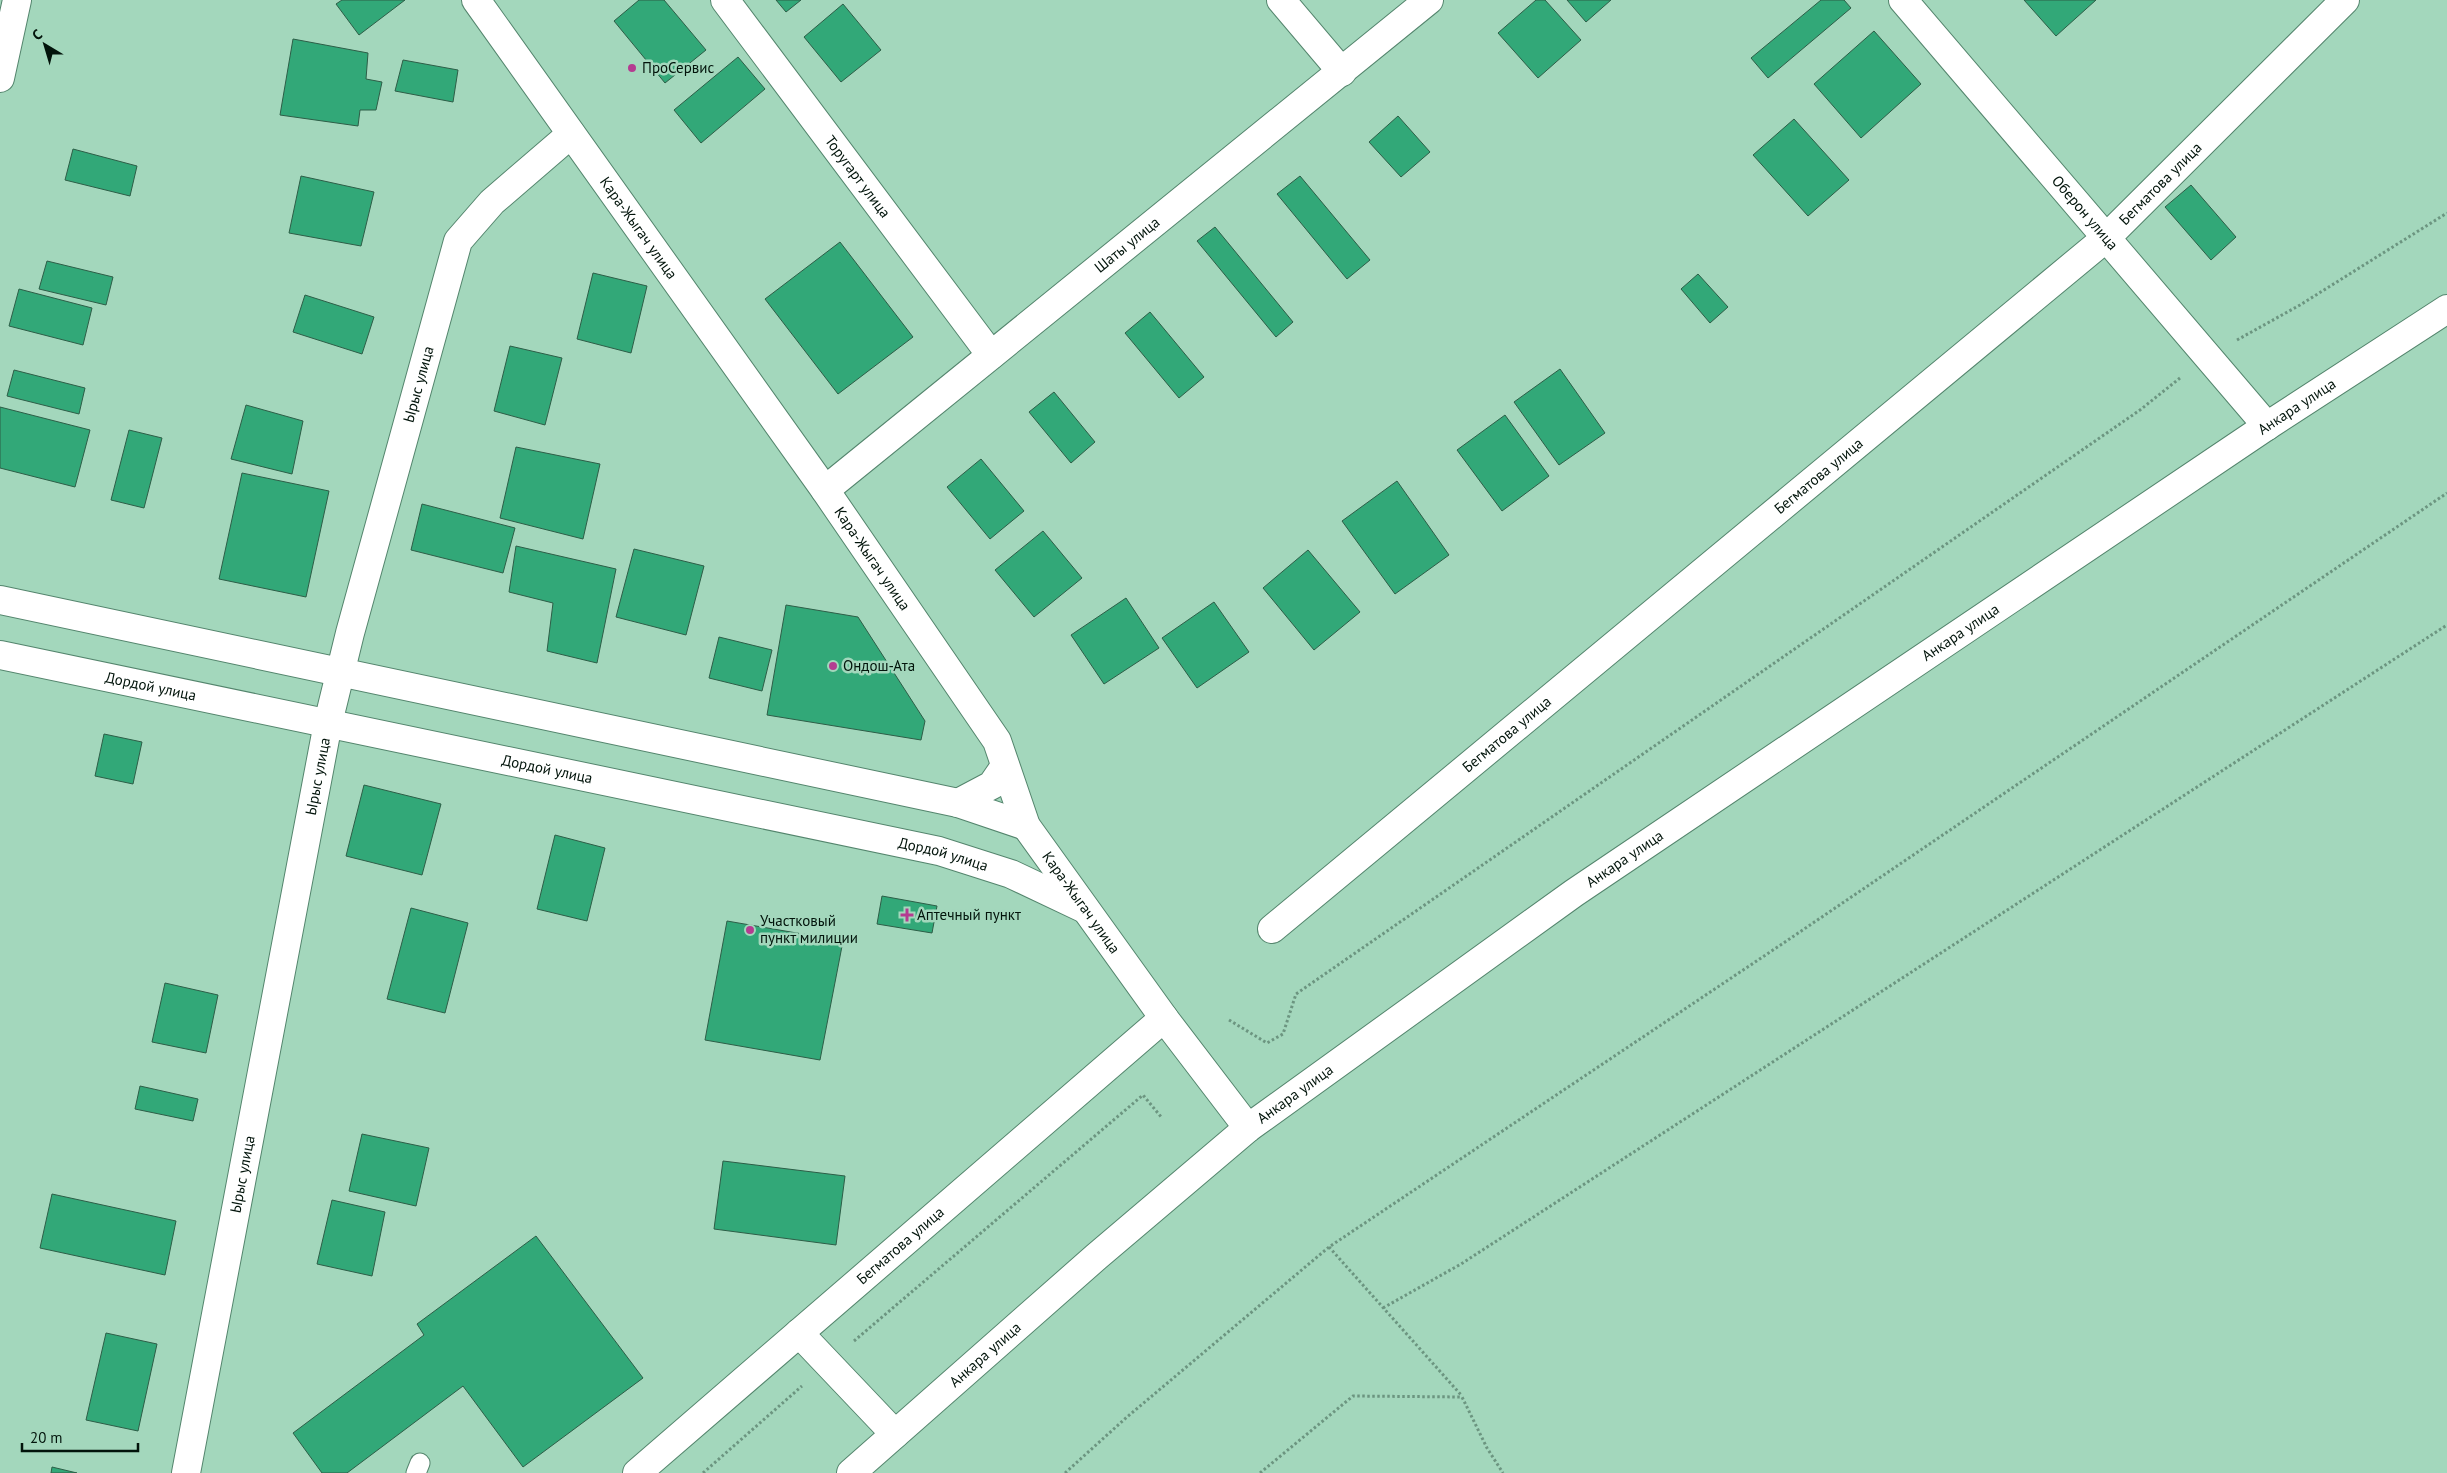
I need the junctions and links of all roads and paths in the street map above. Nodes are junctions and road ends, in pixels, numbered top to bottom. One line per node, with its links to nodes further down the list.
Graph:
1 (476, 0): 10 (street, Кара-Жыгач улица)
2 (725, 0): 14 (street, Торугарт улица)
3 (1281, 0): 8 (street)
4 (1429, 0): 8 (street, Шаты улица)
5 (1903, 0): 12 (street, Оберон улица)
6 (2345, 0): 12 (street, Бегматова улица)
7 (10, 8): 9 (street)
8 (1342, 72): 14 (street, Шаты улица)
9 (0, 78)
10 (570, 134): 17 (street, Кара-Жыгач улица); 22 (street, Ырыс улица)
11 (2447, 213): 15 (path)
12 (2106, 238): 15 (street, Оберон улица); 28 (street, Бегматова улица)
13 (2447, 309): 16 (street, Анкара улица)
14 (991, 355): 17 (street, Шаты улица)
15 (2208, 355): 16 (street, Оберон улица); 30 (path)
16 (2267, 426): 32 (street, Анкара улица)
17 (825, 490): 24 (street, Кара-Жыгач улица)
18 (2447, 493): 33 (path)
19 (0, 600): 22 (street)
20 (2447, 625): 34 (path)
21 (0, 655): 23 (street, Дордой улица)
22 (340, 672): 23 (street, Ырыс улица); 25 (street)
23 (328, 723): 27 (street, Дордой улица); 39 (street, Ырыс улица)
24 (1005, 766): 25 (street); 26 (street, Кара-Жыгач улица)
25 (958, 803): 26 (street)
26 (1026, 826): 27 (street, Кара-Жыгач улица)
27 (1087, 910): 29 (street, Кара-Жыгач улица)
28 (1272, 929)
29 (1164, 1018): 32 (street, Кара-Жыгач улица); 35 (street, Бегматова улица)
30 (1229, 1020)
31 (1162, 1118): 36 (path)
32 (1248, 1128): 38 (street, Анкара улица)
33 (1329, 1247): 34 (path); 43 (path)
34 (1383, 1308): 37 (path)
35 (799, 1333): 36 (street); 40 (street, Бегматова улица)
36 (828, 1364): 38 (street); 41 (path)
37 (1462, 1397): 44 (path); 45 (path)
38 (895, 1434): 42 (street, Анкара улица)
39 (186, 1473)
40 (637, 1473)
41 (703, 1473)
42 (851, 1473)
43 (1065, 1473)
44 (1260, 1473)
45 (1503, 1473)

